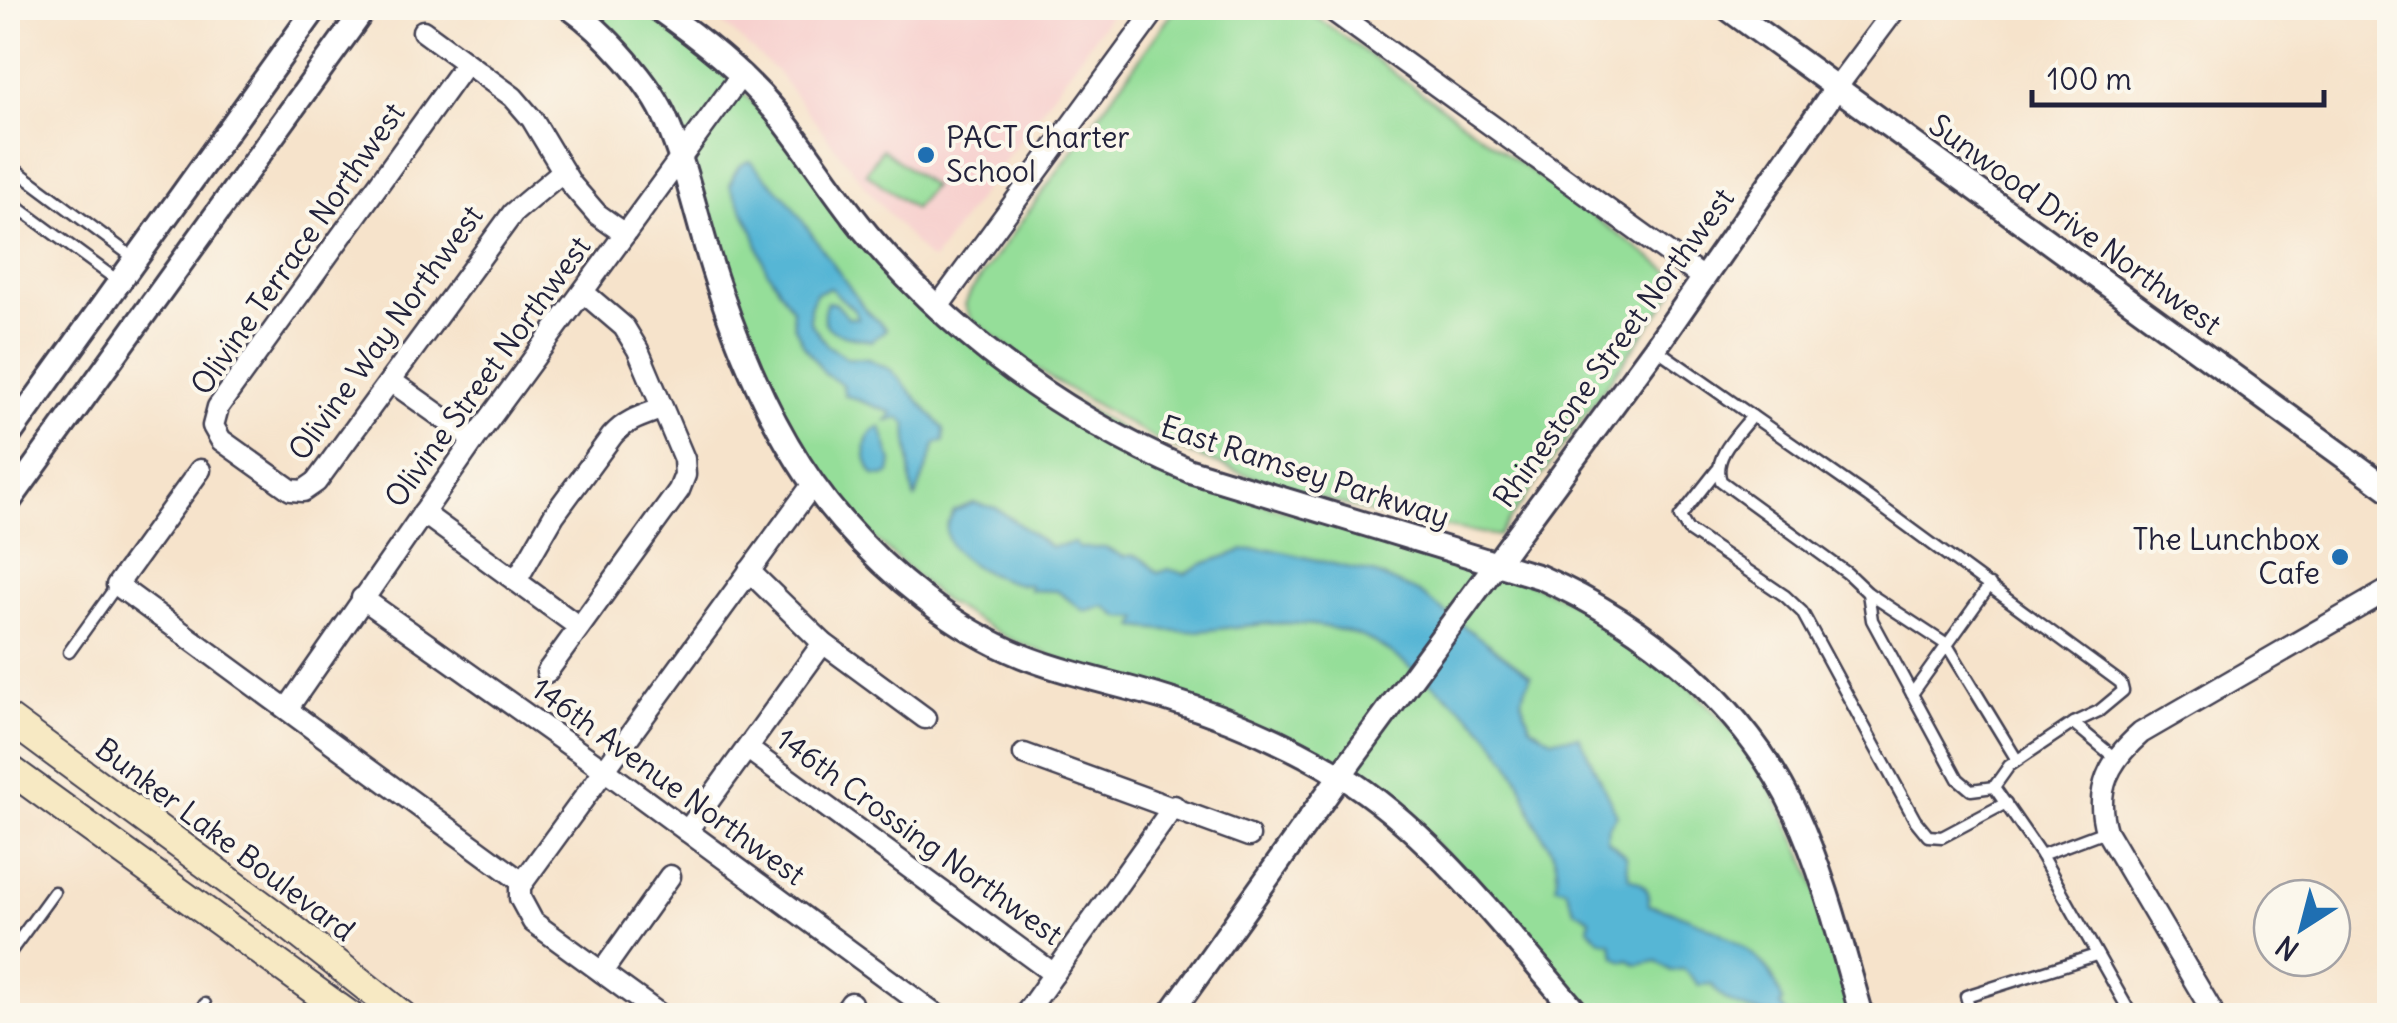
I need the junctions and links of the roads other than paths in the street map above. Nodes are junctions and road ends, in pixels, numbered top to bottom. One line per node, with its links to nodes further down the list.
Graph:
1 (316, 8): 18 (street)
2 (365, 8): 34 (street)
3 (570, 8): 13 (street)
4 (658, 8): 11 (street, East Ramsey Parkway)
5 (1157, 8): 22 (street)
6 (1329, 8): 19 (street)
7 (1727, 8): 12 (street, Sunwood Drive Northwest)
8 (1896, 8): 12 (street, Rhinestone Street Northwest)
9 (422, 32): 10 (street)
10 (466, 63): 15 (street); 29 (street, Olivine Terrace Northwest)
11 (742, 74): 13 (street, Olivine Street Northwest); 22 (street, East Ramsey Parkway)
12 (1836, 88): 19 (street, Rhinestone Street Northwest); 33 (street, Sunwood Drive Northwest)
13 (679, 161): 17 (street, Olivine Street Northwest); 32 (street)
14 (8, 164): 18 (lane)
15 (563, 171): 17 (street); 24 (street, Olivine Way Northwest)
16 (8, 200): 20 (lane)
17 (625, 234): 21 (street, Olivine Street Northwest)
18 (135, 258): 20 (street)
19 (1704, 279): 23 (street, Rhinestone Street Northwest)
20 (118, 281): 27 (street)
21 (583, 292): 25 (street); 28 (street, Olivine Street Northwest)
22 (937, 308): 36 (street, East Ramsey Parkway)
23 (1655, 348): 26 (lane); 36 (street, Rhinestone Street Northwest)
24 (392, 382): 28 (street); 29 (street, Olivine Way Northwest)
25 (662, 409): 38 (street); 44 (street)
26 (1752, 416): 31 (lane); 40 (lane)
27 (8, 436)
28 (474, 440): 35 (street, Olivine Street Northwest)
29 (252, 463)
30 (200, 470): 39 (street)
31 (1717, 470): 42 (lane); 62 (lane)
32 (813, 484): 37 (street); 60 (street)
33 (2390, 490)
34 (8, 504)
35 (422, 513): 38 (street); 43 (street, Olivine Street Northwest)
36 (1495, 564): 60 (street, Rhinestone Street Northwest); 84 (street, East Ramsey Parkway)
37 (749, 571): 45 (street); 59 (street)
38 (516, 581): 44 (street)
39 (117, 585): 47 (lane); 50 (street)
40 (1990, 586): 46 (lane); 53 (lane)
41 (2390, 589): 56 (street)
42 (1868, 592): 46 (lane); 49 (lane)
43 (362, 598): 50 (street, Olivine Street Northwest); 59 (street, 146th Avenue Northwest)
44 (579, 627): 48 (street)
45 (823, 643): 52 (street); 54 (street)
46 (1947, 644): 49 (lane); 57 (lane)
47 (69, 652)
48 (547, 672)
49 (1912, 694): 61 (lane)
50 (286, 709): 69 (street)
51 (8, 718): 78 (main road, Bunker Lake Boulevard)
52 (925, 718)
53 (2073, 723): 56 (lane); 57 (lane)
54 (748, 748): 64 (street); 74 (street, 146th Crossing Northwest)
55 (1024, 754): 63 (street)
56 (2115, 758): 65 (street)
57 (2017, 760): 61 (lane)
58 (8, 768): 77 (main road)
59 (603, 770): 64 (street, 146th Avenue Northwest); 69 (street)
60 (1340, 776): 82 (street, Rhinestone Street Northwest); 83 (street)
61 (1994, 787): 62 (lane)
62 (2006, 804): 67 (lane)
63 (1174, 806): 66 (street); 74 (street)
64 (687, 831): 80 (street, 146th Avenue Northwest)
65 (2106, 831): 67 (lane); 87 (street)
66 (1249, 836)
67 (2041, 855): 72 (lane)
68 (670, 876): 73 (street)
69 (521, 890): 73 (street)
70 (54, 892): 71 (lane)
71 (8, 955)
72 (2096, 955): 85 (lane); 86 (lane)
73 (602, 972): 79 (street)
74 (1054, 974): 81 (street)
75 (205, 1004): 76 (lane)
76 (197, 1016)
77 (350, 1016)
78 (403, 1016)
79 (662, 1016)
80 (938, 1016)
81 (1024, 1016)
82 (1170, 1016)
83 (1580, 1016)
84 (1862, 1016)
85 (1972, 1016)
86 (2132, 1016)
87 (2215, 1016)

